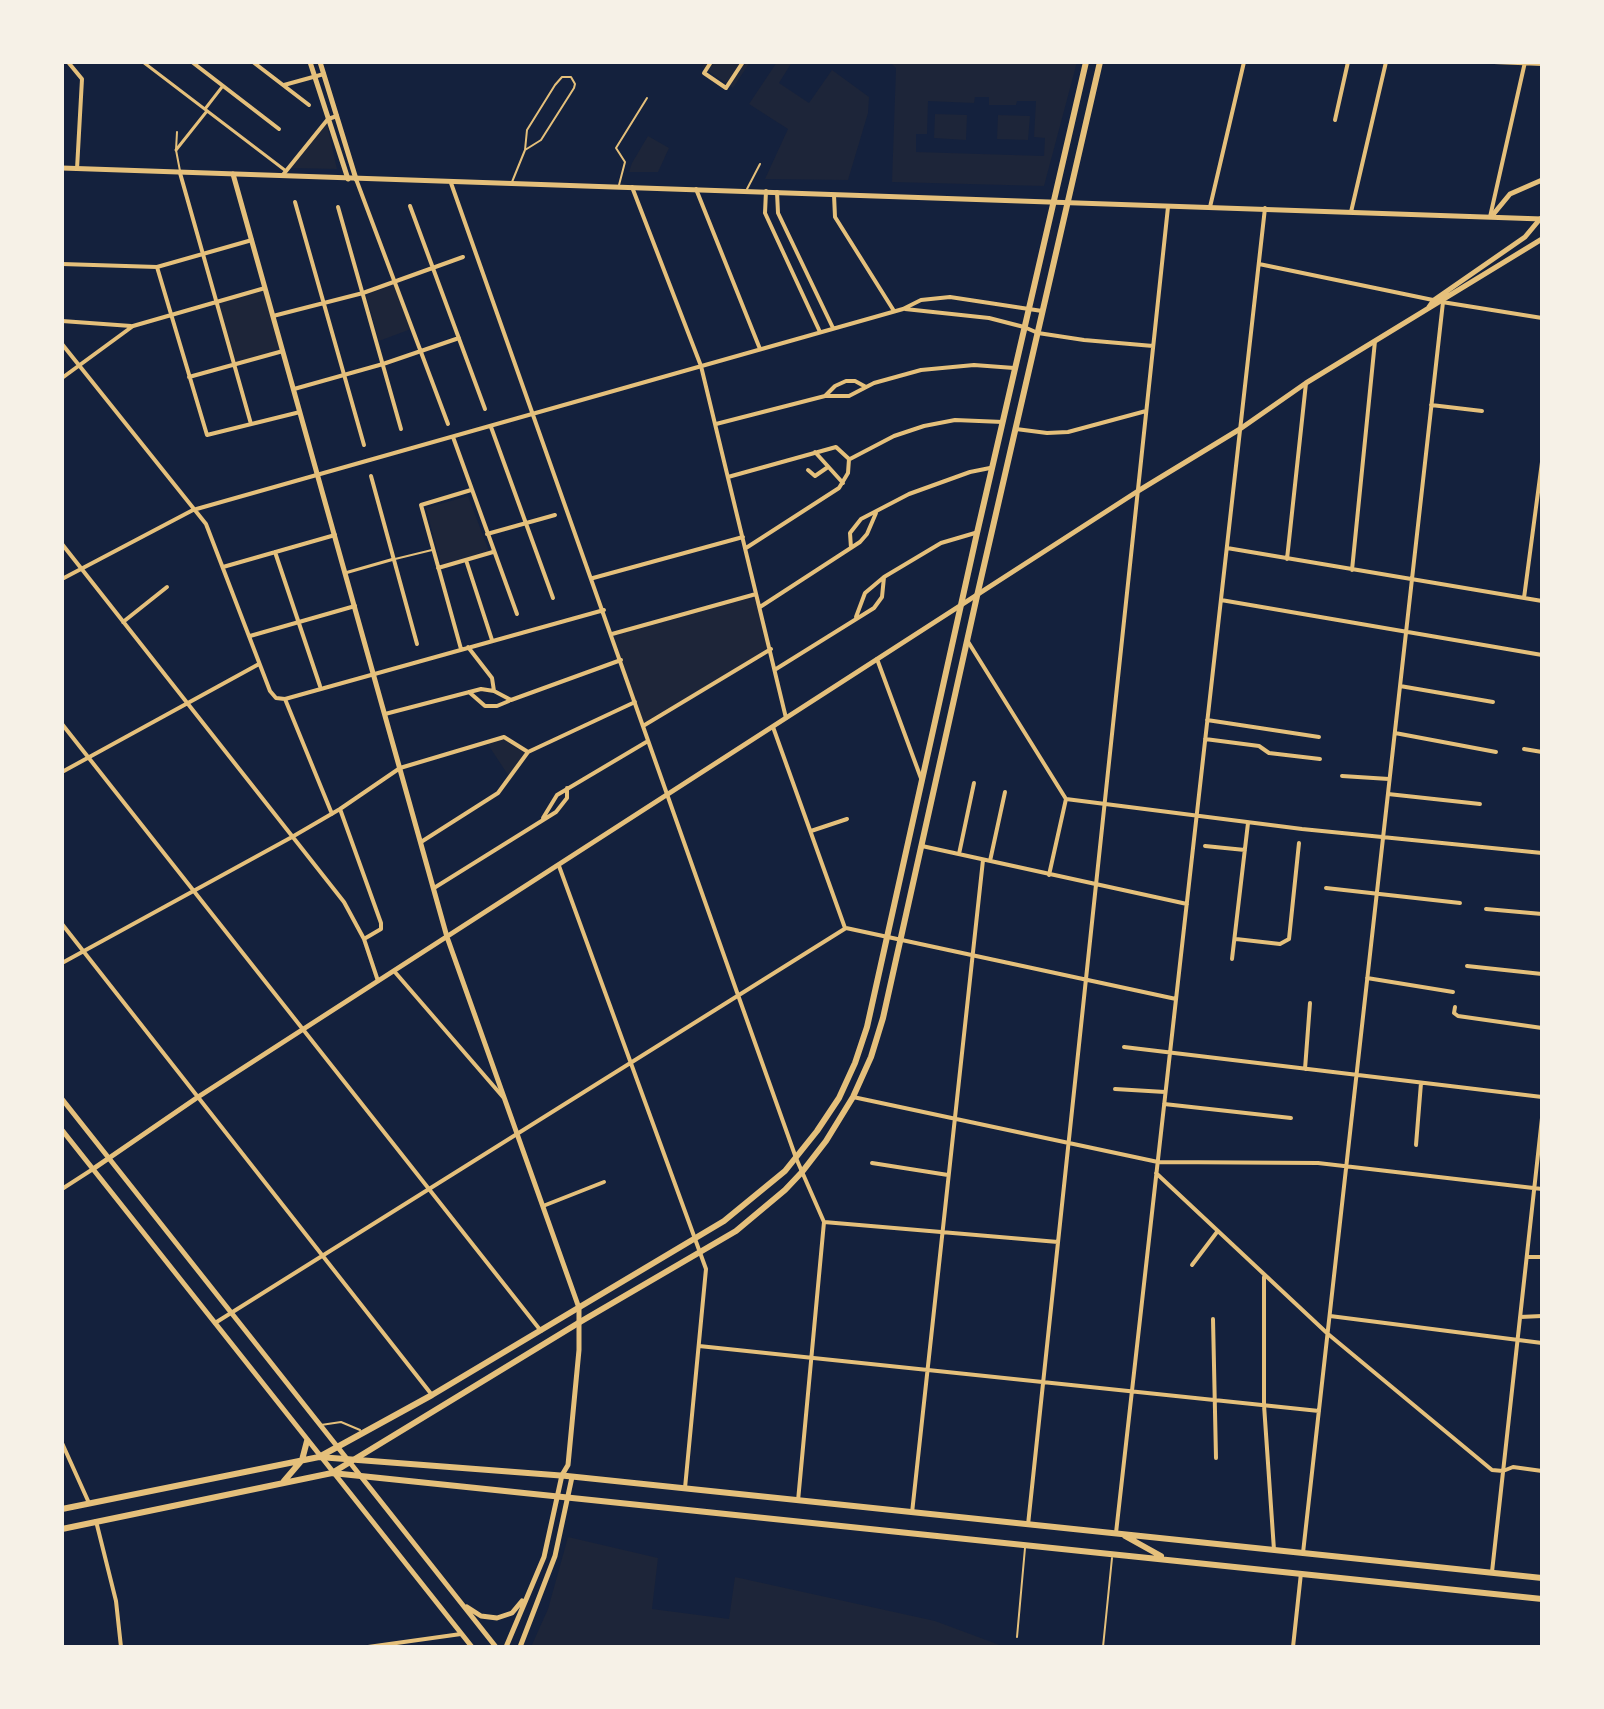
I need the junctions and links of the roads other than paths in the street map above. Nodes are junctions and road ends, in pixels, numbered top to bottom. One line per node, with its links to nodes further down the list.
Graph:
1 (68, 62): 37 (street)
2 (144, 62): 25 (street)
3 (192, 62): 20 (street)
4 (253, 62): 19 (street)
5 (310, 62): 18 (street)
6 (320, 62): 17 (street)
7 (711, 62): 8 (street)
8 (743, 62)
9 (1086, 62): 53 (main road)
10 (1100, 62): 54 (main road)
11 (1244, 62): 59 (street)
12 (1348, 62): 28 (street)
13 (1386, 62): 61 (street)
14 (1494, 62): 15 (street)
15 (1525, 63): 16 (street); 62 (street)
16 (1542, 64)
17 (324, 74): 18 (street); 21 (street)
18 (314, 77): 19 (street); 22 (street)
19 (284, 85): 24 (street)
20 (223, 86): 25 (street); 29 (street)
21 (328, 87): 22 (street); 26 (street)
22 (319, 90): 27 (street)
23 (647, 98): 46 (lane)
24 (309, 105)
25 (206, 110): 33 (street); 40 (street)
26 (337, 116): 27 (street); 31 (street)
27 (328, 119): 32 (street); 40 (street)
28 (1335, 120)
29 (279, 129)
30 (177, 132): 33 (lane)
31 (344, 138): 32 (street); 42 (street)
32 (336, 142): 41 (street)
33 (176, 150): 38 (lane)
34 (525, 150): 34 (lane); 45 (lane)
35 (760, 164): 49 (lane)
36 (62, 168): 37 (street)
37 (77, 169): 38 (street)
38 (180, 173): 39 (street); 66 (street)
39 (233, 174): 40 (street); 65 (street)
40 (284, 174): 41 (street)
41 (348, 179): 42 (street)
42 (356, 179): 44 (street); 72 (street)
43 (1542, 180): 62 (street)
44 (451, 183): 45 (street); 117 (street)
45 (512, 184): 46 (street)
46 (618, 187): 47 (street)
47 (632, 187): 48 (street); 103 (street)
48 (696, 189): 49 (street); 97 (street)
49 (746, 191): 50 (street)
50 (766, 191): 51 (street); 91 (street)
51 (777, 192): 52 (street); 90 (street)
52 (834, 194): 53 (street); 82 (street)
53 (1054, 201): 54 (street); 81 (main road)
54 (1068, 201): 56 (street); 83 (main road)
55 (295, 202): 78 (street)
56 (1168, 205): 59 (street); 96 (street)
57 (410, 206): 71 (street)
58 (338, 207): 74 (street)
59 (1210, 207): 60 (street)
60 (1265, 208): 61 (street); 69 (street)
61 (1351, 212): 62 (street)
62 (1490, 217): 63 (street)
63 (1541, 218): 75 (street)
64 (1542, 239): 77 (street)
65 (252, 240): 66 (street); 73 (street)
66 (204, 254): 70 (street); 76 (street)
67 (463, 257): 71 (street)
68 (62, 264): 70 (street)
69 (1259, 264): 75 (street); 125 (street)
70 (157, 267): 84 (street)
71 (433, 268): 72 (street); 93 (street)
72 (395, 282): 74 (street); 99 (street)
73 (265, 288): 76 (street); 85 (street)
74 (363, 293): 78 (street); 100 (street)
75 (1434, 300): 77 (street); 79 (street)
76 (217, 301): 84 (street); 102 (street)
77 (1443, 302): 79 (street); 86 (street); 112 (street)
78 (323, 303): 85 (street); 105 (street)
79 (1429, 308): 94 (street)
80 (903, 309): 81 (street); 82 (street); 89 (street)
81 (1029, 309): 83 (street); 89 (main road)
82 (894, 311): 90 (street)
83 (1042, 311): 92 (main road)
84 (171, 314): 88 (street); 106 (street)
85 (273, 316): 98 (street)
86 (1542, 318)
87 (62, 321): 88 (street)
88 (133, 326): 101 (street)
89 (1024, 327): 92 (street); 104 (main road)
90 (833, 328): 91 (street)
91 (820, 332): 97 (street)
92 (1038, 333): 96 (street); 124 (main road)
93 (459, 338): 99 (street); 113 (street)
94 (1375, 341): 108 (street); 161 (street)
95 (62, 344): 101 (street)
96 (1153, 346): 114 (street)
97 (760, 349): 103 (street)
98 (283, 351): 102 (street); 110 (street)
99 (420, 351): 100 (street); 119 (street)
100 (383, 364): 105 (street); 123 (street)
101 (79, 365): 107 (street); 140 (street)
102 (234, 365): 106 (street); 121 (street)
103 (701, 366): 117 (street); 120 (street)
104 (1014, 368): 109 (street); 118 (main road)
105 (343, 375): 110 (street); 127 (street)
106 (189, 377): 121 (street)
107 (62, 378)
108 (1306, 383): 125 (street); 156 (street)
109 (866, 387): 111 (street); 111 (street)
110 (294, 389): 116 (street)
111 (825, 396): 120 (street)
112 (1431, 405): 115 (street); 165 (street)
113 (485, 409)
114 (1146, 410): 124 (street); 139 (street)
115 (1482, 411)
116 (300, 412): 121 (street); 134 (street)
117 (534, 414): 122 (street); 164 (street)
118 (1003, 422): 129 (street); 132 (main road)
119 (448, 424)
120 (716, 424): 136 (street)
121 (251, 425)
122 (490, 426): 126 (street); 143 (street)
123 (401, 429)
124 (1016, 429): 169 (main road)
125 (1240, 429): 139 (street); 151 (street)
126 (453, 437): 134 (street); 138 (street)
127 (364, 445)
128 (815, 452): 129 (street); 131 (street); 136 (street)
129 (849, 459): 137 (street)
130 (1542, 462): 171 (street)
131 (828, 467): 133 (street); 137 (street)
132 (993, 468): 141 (street); 144 (main road)
133 (808, 470)
134 (317, 473): 140 (street); 146 (street)
135 (371, 476): 155 (street)
136 (728, 477): 147 (street)
137 (843, 483): 149 (street)
138 (471, 490): 145 (street); 152 (street)
139 (1138, 491): 169 (street); 233 (street)
140 (193, 510): 158 (street); 159 (street)
141 (876, 513): 150 (street); 150 (street)
142 (555, 515): 143 (street)
143 (526, 523): 145 (street); 170 (street)
144 (977, 533): 163 (street); 174 (main road)
145 (487, 534): 154 (street)
146 (335, 535): 153 (street); 162 (street)
147 (743, 537): 149 (street); 164 (street)
148 (62, 544): 159 (street)
149 (746, 548): 168 (street)
150 (851, 548): 176 (street)
151 (1227, 548): 156 (street); 172 (street)
152 (433, 549): 155 (lane); 160 (street)
153 (275, 552): 158 (street); 181 (street)
154 (494, 552): 157 (street); 178 (street)
155 (394, 559): 162 (street); 187 (street)
156 (1287, 559): 161 (street)
157 (466, 560): 160 (street); 185 (street)
158 (223, 567): 184 (street)
159 (81, 568): 166 (street); 180 (street)
160 (438, 568): 189 (street)
161 (1352, 570): 165 (street)
162 (345, 573): 175 (street)
163 (884, 577): 179 (street); 179 (street)
164 (593, 578): 177 (street)
165 (1412, 578): 171 (street); 182 (street)
166 (62, 579)
167 (167, 587): 180 (street)
168 (757, 594): 176 (street); 183 (street)
169 (977, 596): 174 (street); 186 (main road)
170 (553, 598)
171 (1524, 598): 173 (street)
172 (1221, 600): 182 (street); 208 (street)
173 (1542, 601)
174 (961, 605): 192 (street); 226 (main road)
175 (355, 606): 181 (street); 196 (street)
176 (760, 607): 190 (street)
177 (604, 610): 183 (street); 185 (street)
178 (517, 614)
179 (856, 617): 195 (street)
180 (123, 622): 205 (street)
181 (299, 622): 184 (street); 198 (street)
182 (1406, 632): 191 (street); 197 (street)
183 (612, 634): 193 (street)
184 (250, 636): 194 (street)
185 (492, 640): 188 (street)
186 (967, 640): 232 (street); 246 (main road)
187 (417, 644)
188 (468, 647): 189 (street); 199 (street)
189 (461, 649): 196 (street)
190 (771, 649): 195 (street); 210 (street)
191 (1542, 655)
192 (877, 659): 207 (street); 226 (street)
193 (621, 660): 202 (street); 203 (street)
194 (259, 664): 201 (street); 205 (street)
195 (776, 669): 207 (street)
196 (373, 672): 198 (street); 206 (street)
197 (1400, 686): 204 (street); 212 (street)
198 (320, 687): 201 (street)
199 (494, 691): 200 (street); 202 (street)
200 (469, 692): 202 (street); 206 (street)
201 (285, 699): 236 (street)
202 (511, 700)
203 (635, 702): 210 (street); 217 (street)
204 (1493, 702)
205 (188, 703): 220 (street); 242 (street)
206 (385, 714): 222 (street)
207 (786, 718): 211 (street)
208 (1207, 720): 213 (street); 214 (street)
209 (62, 724): 220 (street)
210 (643, 726): 215 (street)
211 (773, 727): 231 (street); 241 (street)
212 (1395, 733): 218 (street); 225 (street)
213 (1319, 737)
214 (1205, 739): 221 (street); 237 (street)
215 (648, 741): 228 (street); 231 (street)
216 (1524, 749): 219 (street)
217 (528, 752): 222 (street); 244 (street)
218 (1496, 752)
219 (1542, 752)
220 (89, 757): 223 (street); 258 (street)
221 (1320, 759)
222 (400, 768): 235 (street); 244 (street)
223 (62, 772)
224 (1342, 776): 225 (street)
225 (1389, 779): 230 (street)
226 (922, 782): 267 (main road)
227 (974, 783): 250 (street)
228 (567, 788): 239 (street); 239 (street)
229 (1005, 792): 252 (street)
230 (1388, 794): 234 (street); 243 (street)
231 (667, 795): 253 (street); 282 (street)
232 (1066, 799): 233 (street); 254 (street)
233 (1105, 803): 237 (street); 255 (street)
234 (1480, 804)
235 (340, 809): 236 (street); 268 (street)
236 (332, 814): 242 (street)
237 (1197, 817): 240 (street); 261 (street)
238 (847, 819): 241 (street)
239 (542, 820): 256 (street)
240 (1248, 823): 243 (street); 248 (street)
241 (811, 831): 265 (street)
242 (292, 837): 258 (street); 268 (street)
243 (1383, 838): 249 (street); 259 (street)
244 (421, 842): 256 (street)
245 (1299, 843): 269 (street)
246 (922, 846): 250 (street); 270 (main road)
247 (1205, 846): 248 (street)
248 (1245, 850): 269 (street)
249 (1542, 853)
250 (959, 854): 251 (street)
251 (983, 860): 252 (street); 272 (street)
252 (990, 861): 254 (street)
253 (559, 866): 266 (street); 290 (street)
254 (1049, 875): 255 (street)
255 (1096, 885): 261 (street); 279 (street)
256 (434, 888): 266 (street)
257 (1326, 888): 259 (street)
258 (194, 891): 271 (street); 287 (street)
259 (1377, 894): 260 (street); 278 (street)
260 (1460, 903)
261 (1187, 904): 283 (street)
262 (1486, 909): 263 (street)
263 (1542, 914)
264 (62, 924): 271 (street)
265 (846, 928): 267 (street); 282 (street)
266 (447, 937): 276 (street); 300 (street)
267 (887, 937): 270 (street); 310 (main road)
268 (364, 939): 280 (street)
269 (1236, 939): 273 (street)
270 (901, 940): 272 (street); 297 (main road)
271 (83, 951): 274 (street); 296 (street)
272 (972, 955): 279 (street); 304 (street)
273 (1232, 959)
274 (62, 963)
275 (1467, 966): 277 (street)
276 (394, 971): 280 (street); 300 (street)
277 (1542, 974)
278 (1367, 978): 281 (street); 292 (street)
279 (1086, 980): 283 (street); 307 (street)
280 (378, 981): 287 (street)
281 (1453, 992)
282 (738, 995): 290 (street); 310 (street)
283 (1176, 999): 289 (street)
284 (1310, 1003): 291 (street)
285 (1455, 1007): 286 (street)
286 (1542, 1028)
287 (302, 1030): 296 (street); 321 (street)
288 (1124, 1047): 289 (street)
289 (1170, 1053): 291 (street); 295 (street)
290 (631, 1062): 306 (street); 327 (street)
291 (1305, 1069): 292 (street)
292 (1357, 1075): 293 (street); 313 (street)
293 (1421, 1083): 298 (street); 308 (street)
294 (1115, 1089): 295 (street)
295 (1165, 1092): 301 (street)
296 (198, 1097): 309 (street); 330 (street)
297 (853, 1097): 304 (street); 315 (main road)
298 (1542, 1097)
299 (62, 1099): 309 (street)
300 (505, 1099): 306 (street)
301 (1164, 1104): 302 (street); 311 (street)
302 (1291, 1118)
303 (1542, 1118): 319 (street)
304 (954, 1119): 307 (street); 317 (street)
305 (62, 1130): 314 (street)
306 (517, 1134): 321 (street); 323 (street)
307 (1069, 1142): 311 (street); 328 (street)
308 (1416, 1145)
309 (109, 1157): 314 (street); 336 (street)
310 (796, 1158): 315 (street); 327 (main road)
311 (1158, 1162): 313 (street); 316 (street)
312 (872, 1163): 317 (street)
313 (1346, 1166): 319 (street); 337 (street)
314 (93, 1169): 320 (street); 342 (street)
315 (802, 1172): 324 (street); 329 (main road)
316 (1156, 1173): 326 (street); 351 (street)
317 (949, 1175): 325 (street)
318 (604, 1182): 323 (street)
319 (1534, 1188): 322 (street); 331 (street)
320 (62, 1189)
321 (429, 1189): 330 (street); 343 (street)
322 (1542, 1189)
323 (543, 1206): 335 (street)
324 (824, 1222): 325 (street); 348 (street)
325 (944, 1231): 328 (street); 349 (street)
326 (1217, 1232): 333 (street); 334 (street)
327 (697, 1237): 329 (street); 335 (main road)
328 (1058, 1242): 350 (street)
329 (701, 1252): 341 (main road); 347 (street)
330 (324, 1255): 336 (street); 352 (street)
331 (1527, 1257): 332 (street); 339 (street)
332 (1542, 1257)
333 (1192, 1265)
334 (1264, 1276): 344 (street); 354 (street)
335 (579, 1308): 341 (street); 343 (main road)
336 (231, 1313): 342 (street); 356 (street)
337 (1330, 1316): 344 (street); 345 (street)
338 (1542, 1316): 339 (street)
339 (1520, 1317): 345 (street)
340 (1213, 1319): 353 (street)
341 (580, 1322): 364 (main road); 365 (street)
342 (215, 1323): 358 (street)
343 (541, 1331): 352 (main road)
344 (1328, 1334): 355 (street); 366 (street)
345 (1518, 1339): 346 (street); 366 (street)
346 (1542, 1343)
347 (699, 1346): 348 (street); 373 (street)
348 (812, 1358): 349 (street); 376 (street)
349 (928, 1370): 350 (street); 379 (street)
350 (1043, 1382): 351 (street); 381 (street)
351 (1132, 1391): 353 (street); 383 (street)
352 (432, 1395): 357 (main road)
353 (1215, 1400): 354 (street); 362 (street)
354 (1264, 1405): 355 (street); 385 (street)
355 (1319, 1411): 387 (street)
356 (320, 1425): 357 (lane); 360 (street)
357 (364, 1434): 360 (main road)
358 (307, 1441): 361 (street); 363 (main road)
359 (62, 1443): 377 (street)
360 (338, 1448): 361 (main road); 364 (street)
361 (319, 1457): 363 (main road); 364 (main road); 368 (street)
362 (1216, 1458)
363 (302, 1460): 372 (main road); 377 (main road)
364 (349, 1461): 368 (main road); 369 (main road); 370 (street)
365 (568, 1465): 369 (street); 371 (street)
366 (1503, 1471): 367 (street); 390 (street)
367 (1542, 1471)
368 (332, 1473): 370 (main road); 372 (main road); 395 (street)
369 (562, 1475): 371 (main road); 374 (street)
370 (360, 1476): 374 (main road); 393 (street)
371 (572, 1476): 373 (main road); 375 (street)
372 (284, 1481): 380 (main road)
373 (685, 1489): 376 (main road)
374 (559, 1496): 375 (main road); 392 (street)
375 (569, 1497): 384 (main road); 402 (street)
376 (798, 1501): 379 (main road)
377 (90, 1503): 378 (main road)
378 (62, 1509)
379 (912, 1513): 381 (main road)
380 (96, 1521): 382 (main road); 397 (street)
381 (1028, 1525): 383 (main road)
382 (62, 1529)
383 (1118, 1533): 385 (main road); 388 (main road)
384 (1026, 1543): 386 (main road); 396 (lane)
385 (1274, 1550): 387 (main road)
386 (1112, 1552): 388 (main road); 403 (lane)
387 (1303, 1553): 390 (main road)
388 (1164, 1558): 389 (main road)
389 (1301, 1573): 394 (main road); 404 (street)
390 (1492, 1573): 391 (main road)
391 (1542, 1578)
392 (530, 1590): 393 (street); 401 (street)
393 (451, 1591): 400 (street)
394 (1542, 1599)
395 (461, 1634): 398 (street); 399 (street)
396 (1017, 1637)
397 (121, 1647)
398 (368, 1647)
399 (472, 1647)
400 (496, 1647)
401 (506, 1647)
402 (520, 1647)
403 (1103, 1647)
404 (1293, 1647)

